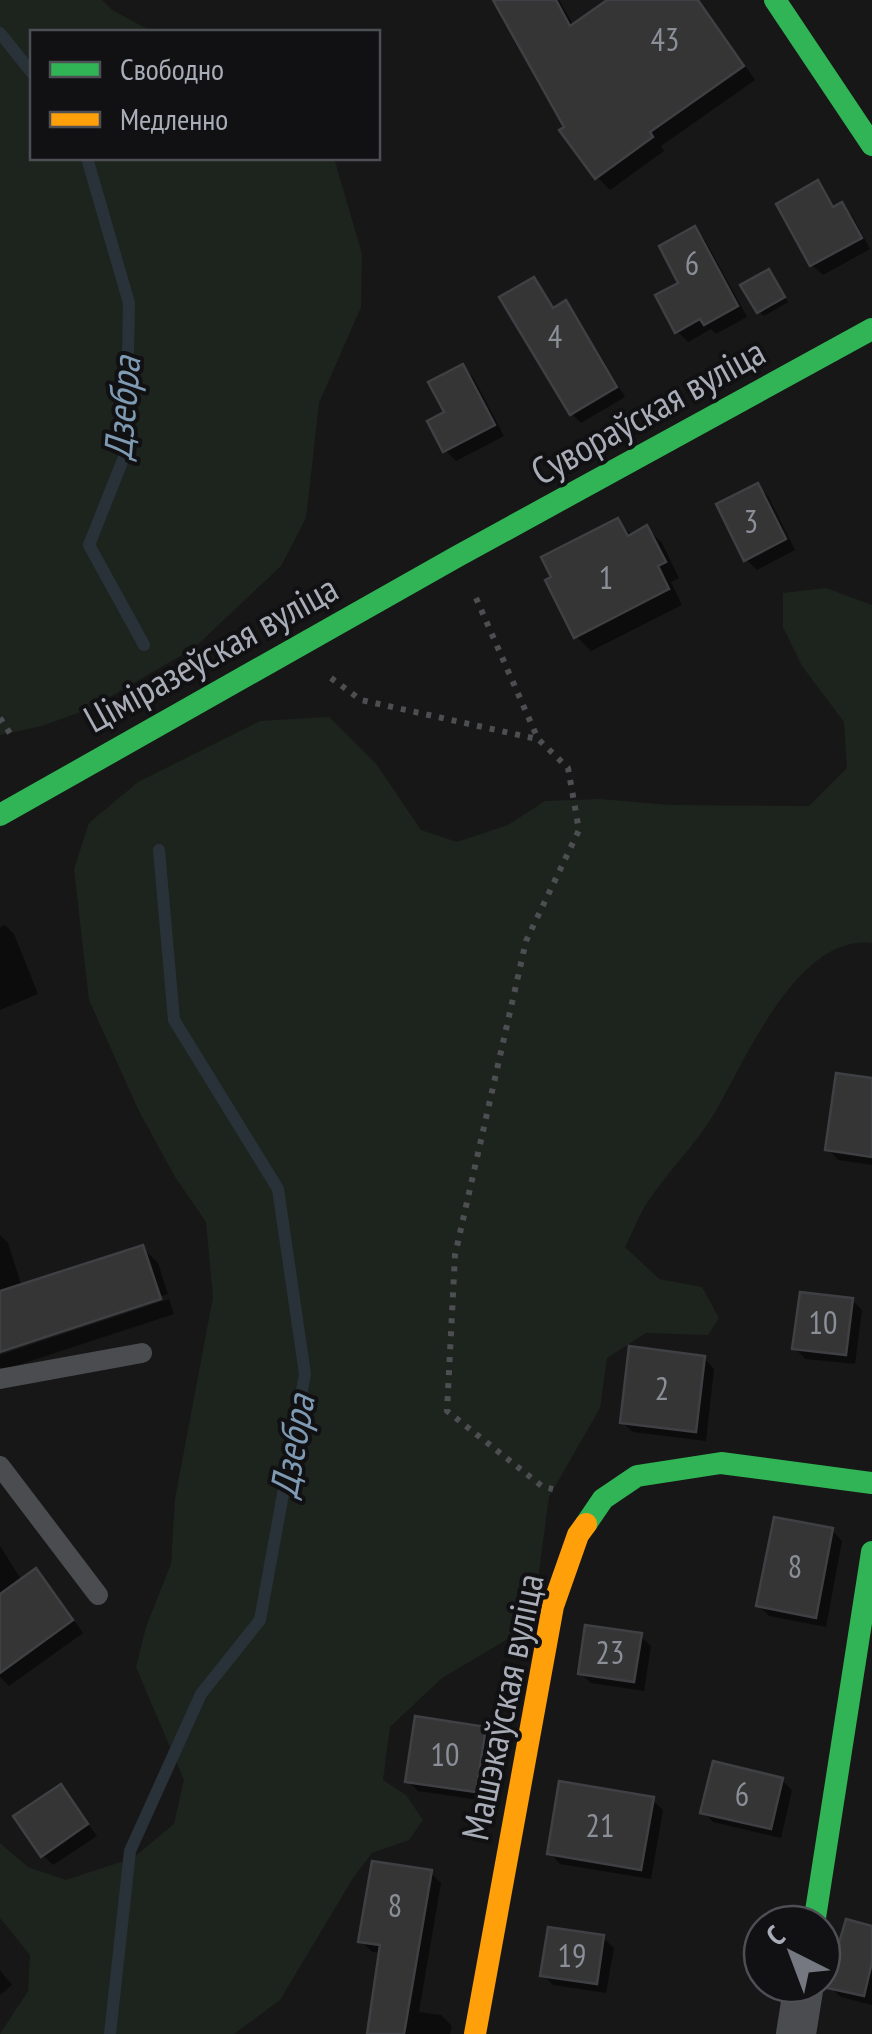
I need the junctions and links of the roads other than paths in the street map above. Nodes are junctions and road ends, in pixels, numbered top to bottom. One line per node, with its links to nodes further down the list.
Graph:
1 (775, 0): 2 (street)
2 (872, 146)
3 (872, 329): 4 (street, Сувораўская вуліца)
4 (458, 556): 5 (street, Ціміразеўская вуліца)
5 (0, 814)
6 (142, 1353): 7 (lane)
7 (0, 1379)
8 (0, 1466): 11 (lane)
9 (872, 1483): 14 (street, Машэкаўская вуліца)
10 (872, 1552): 12 (street)
11 (98, 1595)
12 (817, 1904)
13 (801, 2004): 15 (street)
14 (476, 2034)
15 (796, 2034)

